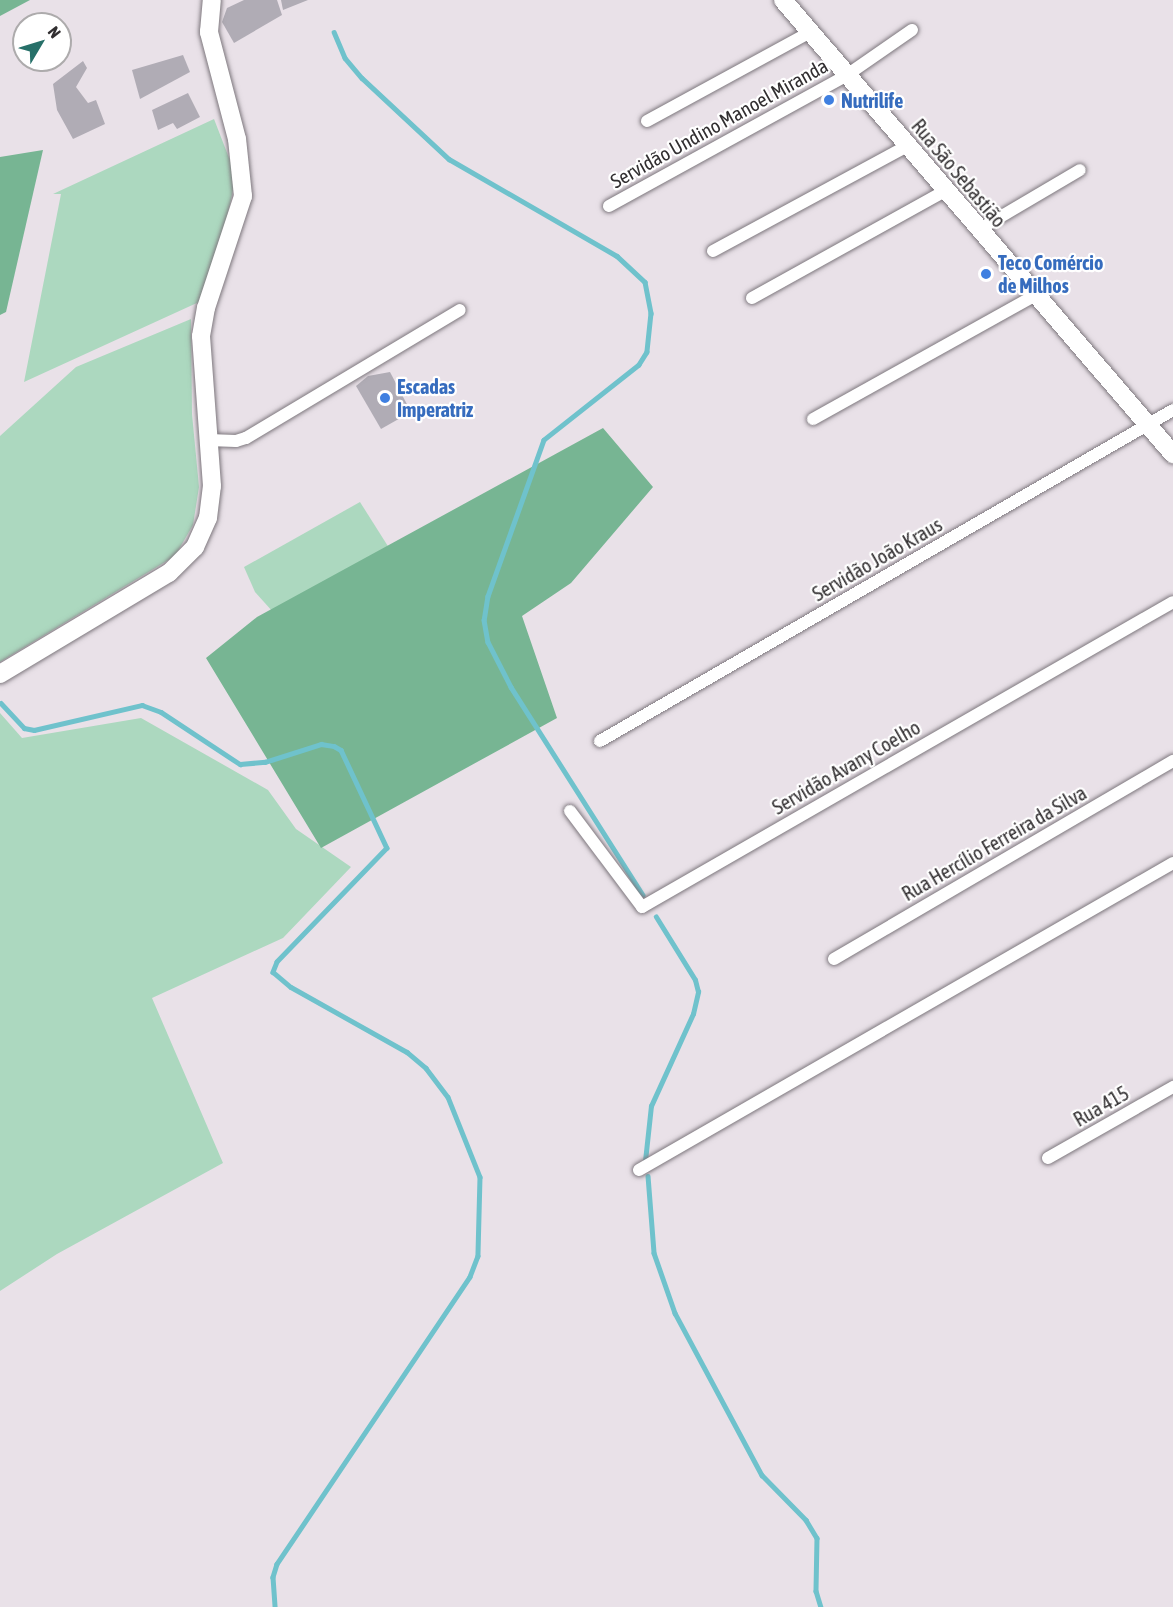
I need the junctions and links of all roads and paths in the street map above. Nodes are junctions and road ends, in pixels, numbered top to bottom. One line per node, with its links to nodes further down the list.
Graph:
1 (212, 0): 19 (street)
2 (783, 0): 4 (street, Rua São Sebastião)
3 (912, 30): 5 (street, Servidão Undino Manoel Miranda)
4 (810, 32): 5 (street, Rua São Sebastião); 6 (street)
5 (847, 75): 7 (street, Rua São Sebastião); 10 (street, Servidão Undino Manoel Miranda)
6 (647, 121)
7 (907, 146): 9 (street, Rua São Sebastião); 12 (street)
8 (1080, 170): 11 (street)
9 (945, 191): 11 (street, Rua São Sebastião); 14 (street)
10 (609, 206)
11 (978, 230): 13 (street, Rua São Sebastião)
12 (713, 251)
13 (1034, 296): 17 (street); 18 (street, Rua São Sebastião)
14 (752, 298)
15 (460, 310): 19 (street)
16 (1173, 410): 18 (street, Servidão João Kraus)
17 (813, 419)
18 (1148, 424): 20 (street, Rua São Sebastião); 23 (street, Servidão João Kraus)
19 (208, 440): 22 (street)
20 (1173, 454)
21 (1173, 602): 25 (street, Servidão Avany Coelho)
22 (0, 674)
23 (600, 741)
24 (1173, 761): 27 (street, Rua Hercílio Ferreira da Silva)
25 (570, 811)
26 (1173, 863): 30 (street)
27 (834, 959)
28 (1173, 1087): 29 (street, Rua 415)
29 (1048, 1158)
30 (639, 1170)

